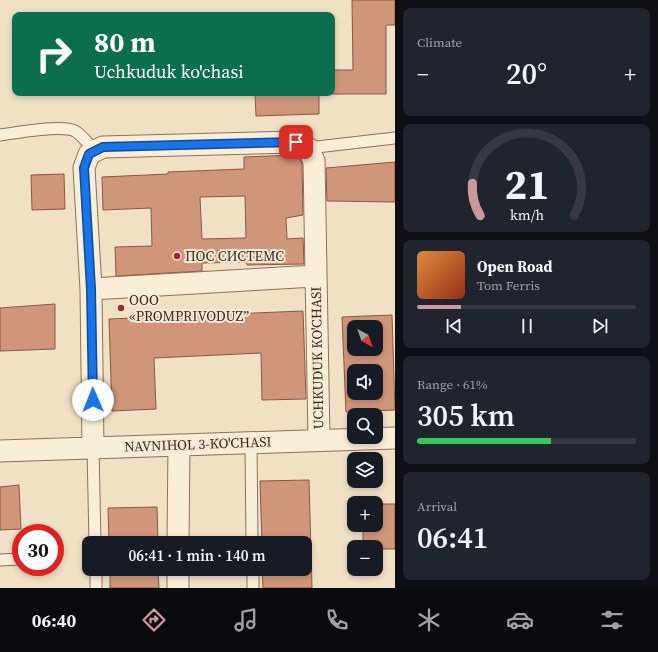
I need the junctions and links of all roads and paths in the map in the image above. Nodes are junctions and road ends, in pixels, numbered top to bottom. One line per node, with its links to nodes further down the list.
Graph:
1 (0, 135): 4 (lane)
2 (395, 138): 3 (lane)
3 (308, 148): 4 (street); 5 (street, UCHKUDUK KO'CHASI)
4 (95, 151): 6 (street)
5 (315, 276): 6 (street, UCHKUDUK KO'CHASI); 8 (street, UCHKUDUK KO'CHASI)
6 (91, 289): 11 (street)
7 (395, 438): 8 (street, NAVNIHOL 3-KO'CHASI)
8 (319, 440): 9 (street, NAVNIHOL 3-KO'CHASI)
9 (251, 443): 10 (street, NAVNIHOL 3-KO'CHASI); 15 (lane)
10 (179, 445): 11 (street, NAVNIHOL 3-KO'CHASI); 14 (street)
11 (93, 448): 12 (street, NAVNIHOL 3-KO'CHASI); 13 (lane)
12 (0, 451)
13 (95, 536)
14 (178, 536)
15 (252, 536)
16 (12, 559): 17 (lane)
17 (0, 560)
18 (96, 576): 21 (lane)
19 (178, 576): 22 (street)
20 (253, 576): 23 (lane)
21 (96, 588)
22 (178, 588)
23 (253, 588)

